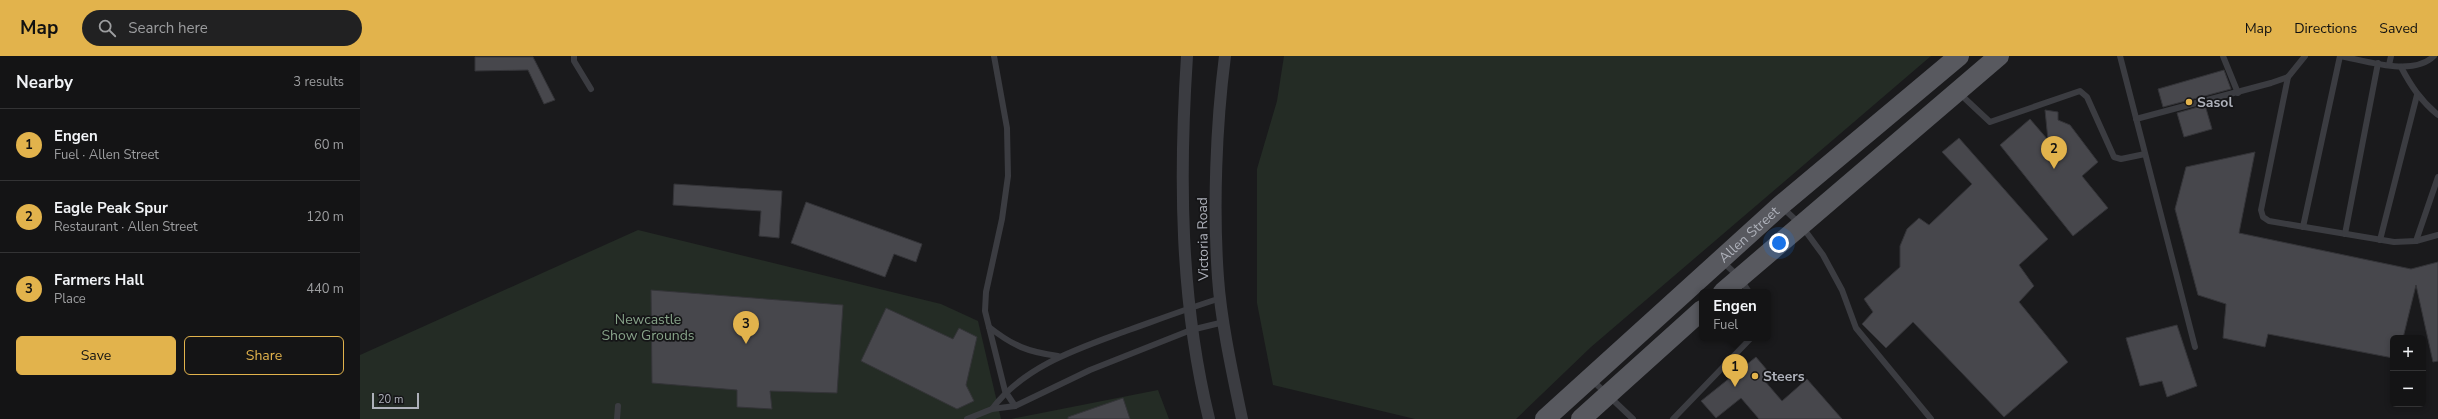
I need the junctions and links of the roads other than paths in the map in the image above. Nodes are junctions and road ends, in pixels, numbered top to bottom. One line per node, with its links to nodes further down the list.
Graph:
1 (574, 56): 17 (lane)
2 (994, 56): 41 (lane)
3 (1187, 56): 38 (street)
4 (1225, 56): 37 (street, Victoria Road)
5 (1959, 56): 23 (main road, Allen Street)
6 (1999, 56): 18 (main road, Allen Street)
7 (2120, 56): 22 (lane)
8 (2223, 56): 19 (lane)
9 (2305, 56): 16 (lane)
10 (2340, 56): 13 (lane); 29 (lane)
11 (2391, 56): 14 (lane)
12 (2434, 56): 15 (lane)
13 (2378, 63): 14 (lane); 30 (lane)
14 (2389, 65): 15 (lane)
15 (2401, 67): 20 (lane)
16 (2288, 77): 19 (lane); 29 (lane)
17 (591, 89)
18 (1958, 91): 24 (main road, Allen Street); 25 (lane)
19 (2238, 93): 22 (lane)
20 (2417, 95): 21 (lane); 32 (lane)
21 (2438, 115)
22 (2136, 119): 25 (lane)
23 (1883, 120): 24 (main road); 27 (main road, Allen Street)
24 (1900, 140): 28 (main road, Allen Street)
25 (2145, 154): 44 (lane)
26 (2438, 177): 33 (lane)
27 (1780, 205): 28 (lane); 34 (main road, Allen Street)
28 (1801, 225): 35 (main road, Allen Street); 60 (lane)
29 (2303, 227): 30 (lane)
30 (2345, 234): 32 (lane)
31 (2438, 235): 33 (lane)
32 (2380, 240): 33 (lane)
33 (2416, 241)
34 (1720, 260): 35 (lane); 46 (main road, Allen Street)
35 (1744, 284): 36 (main road, Allen Street)
36 (1730, 289)
37 (1221, 298): 38 (lane); 40 (street, Victoria Road)
38 (1189, 308): 42 (street); 45 (lane)
39 (1699, 313): 48 (main road)
40 (1225, 322): 42 (lane); 55 (street, Victoria Road)
41 (989, 327): 45 (lane); 47 (lane)
42 (1191, 330): 50 (lane); 54 (street)
43 (1748, 341): 59 (lane)
44 (2195, 347)
45 (1058, 356): 47 (lane)
46 (1589, 378): 48 (lane); 56 (main road, Allen Street)
47 (1005, 391): 50 (lane); 51 (lane)
48 (1608, 394): 57 (main road); 58 (lane)
49 (618, 406): 52 (lane)
50 (1015, 406): 51 (lane)
51 (992, 409): 53 (lane)
52 (617, 419)
53 (967, 419)
54 (1209, 419)
55 (1242, 419)
56 (1546, 419)
57 (1581, 419)
58 (1632, 419)
59 (1673, 419)
60 (1931, 419)

